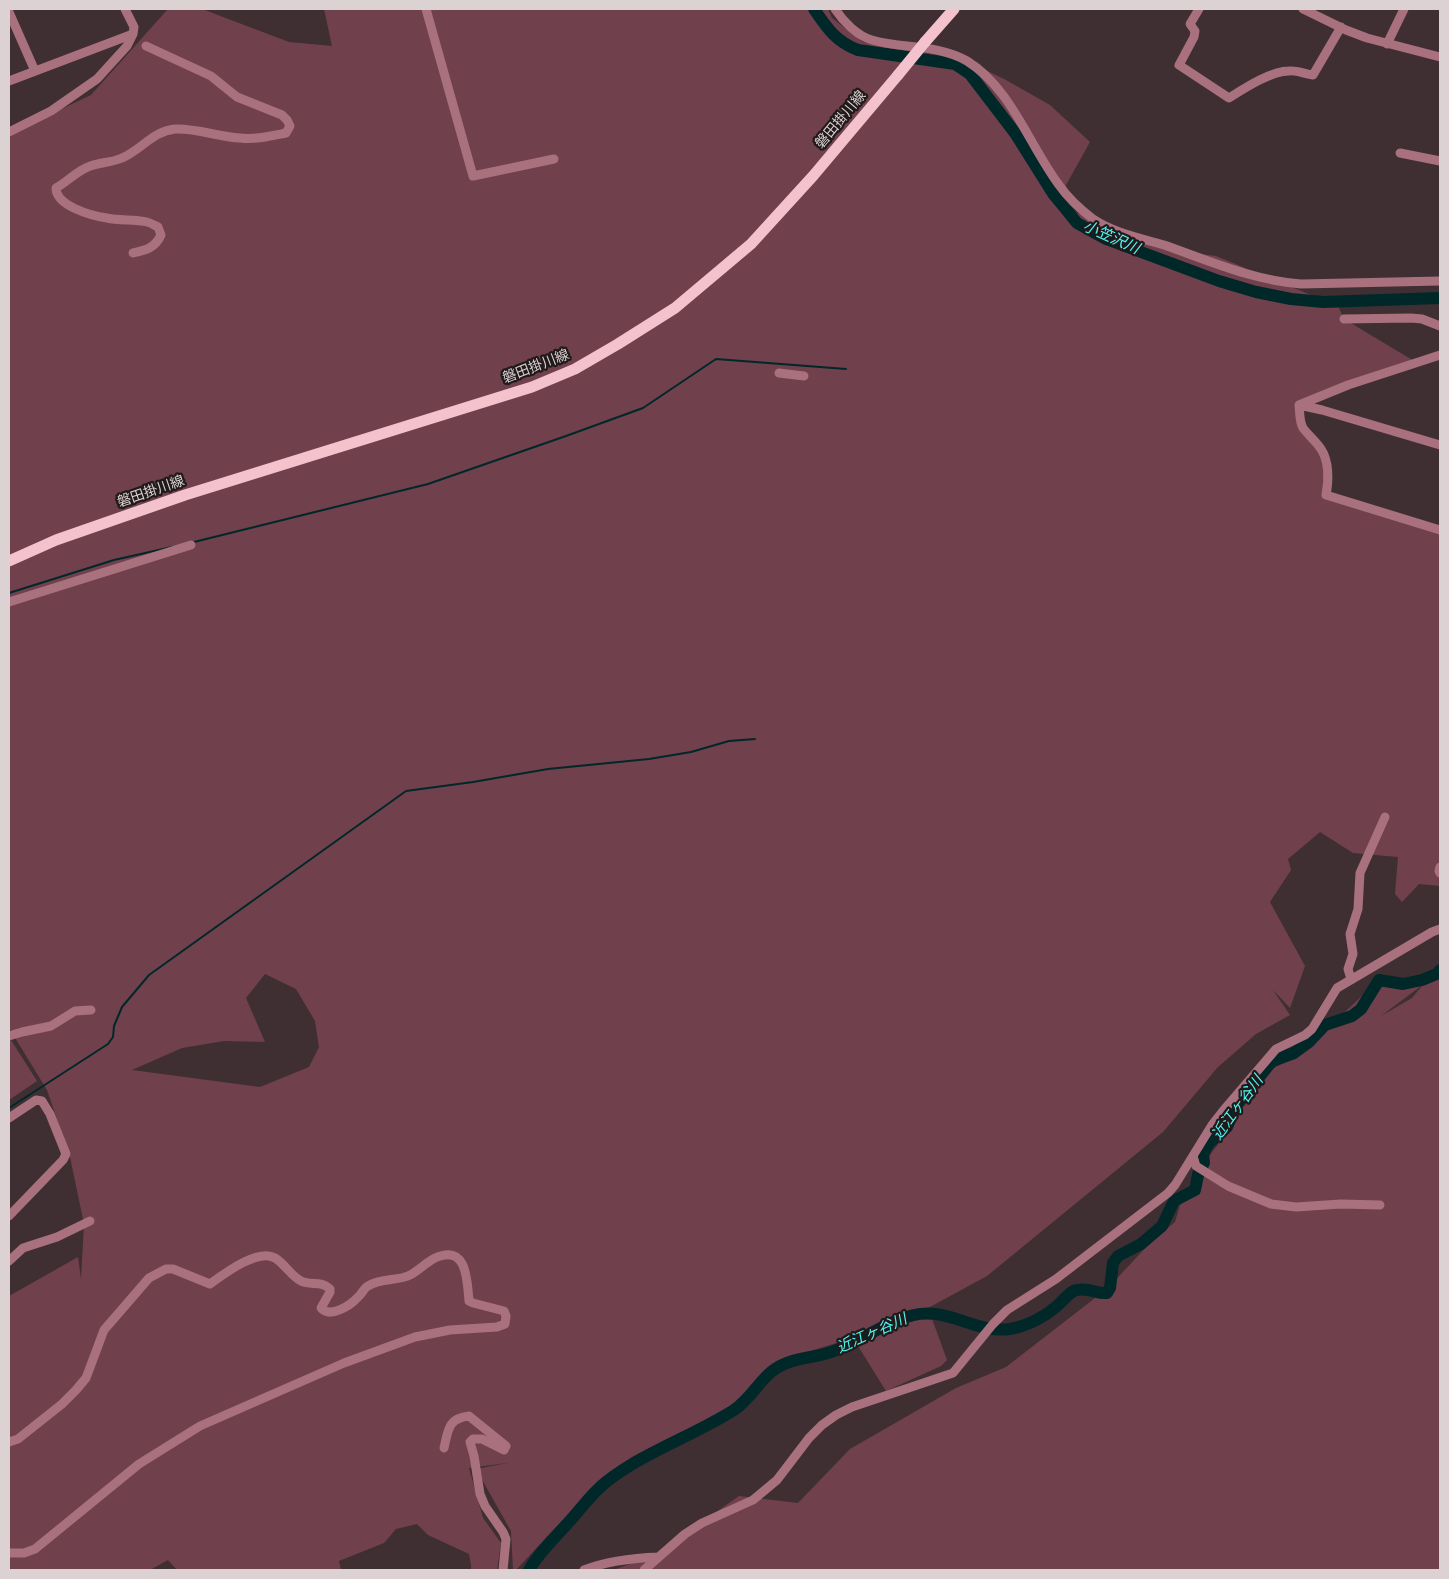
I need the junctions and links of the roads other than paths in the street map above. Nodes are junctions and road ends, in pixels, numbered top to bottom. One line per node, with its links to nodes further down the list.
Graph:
1 (125, 9): 10 (street)
2 (426, 9): 18 (street)
3 (835, 9): 21 (street)
4 (954, 9): 31 (main road, 磐田掛川線, bridge)
5 (1198, 9): 9 (street)
6 (1303, 9): 9 (street)
7 (1404, 9): 11 (street)
8 (9, 12): 14 (street)
9 (1340, 27): 11 (street)
10 (133, 34): 14 (street); 16 (street)
11 (1387, 44): 13 (street)
12 (146, 46): 20 (street)
13 (1440, 57)
14 (35, 71): 15 (street)
15 (9, 81)
16 (9, 132)
17 (1400, 153): 19 (street)
18 (554, 159)
19 (1440, 161)
20 (133, 253)
21 (1440, 281)
22 (1344, 319): 23 (street)
23 (1440, 326)
24 (1440, 355): 27 (street)
25 (779, 373): 26 (street)
26 (804, 376)
27 (1299, 405): 28 (street); 29 (street)
28 (1440, 445)
29 (1440, 530)
30 (192, 545): 32 (street)
31 (9, 561)
32 (9, 602)
33 (1385, 817): 37 (street)
34 (1440, 867): 35 (street)
35 (1440, 873)
36 (1440, 929): 37 (street)
37 (1351, 979): 41 (street)
38 (91, 1010): 39 (street)
39 (9, 1036)
40 (9, 1118): 43 (street)
41 (1193, 1156): 42 (street); 49 (street)
42 (1380, 1205)
43 (9, 1216)
44 (90, 1222): 45 (street)
45 (9, 1261)
46 (9, 1442): 48 (street)
47 (444, 1448): 50 (street)
48 (9, 1553)
49 (659, 1557): 51 (street); 52 (street)
50 (503, 1570)
51 (584, 1570)
52 (644, 1570)

